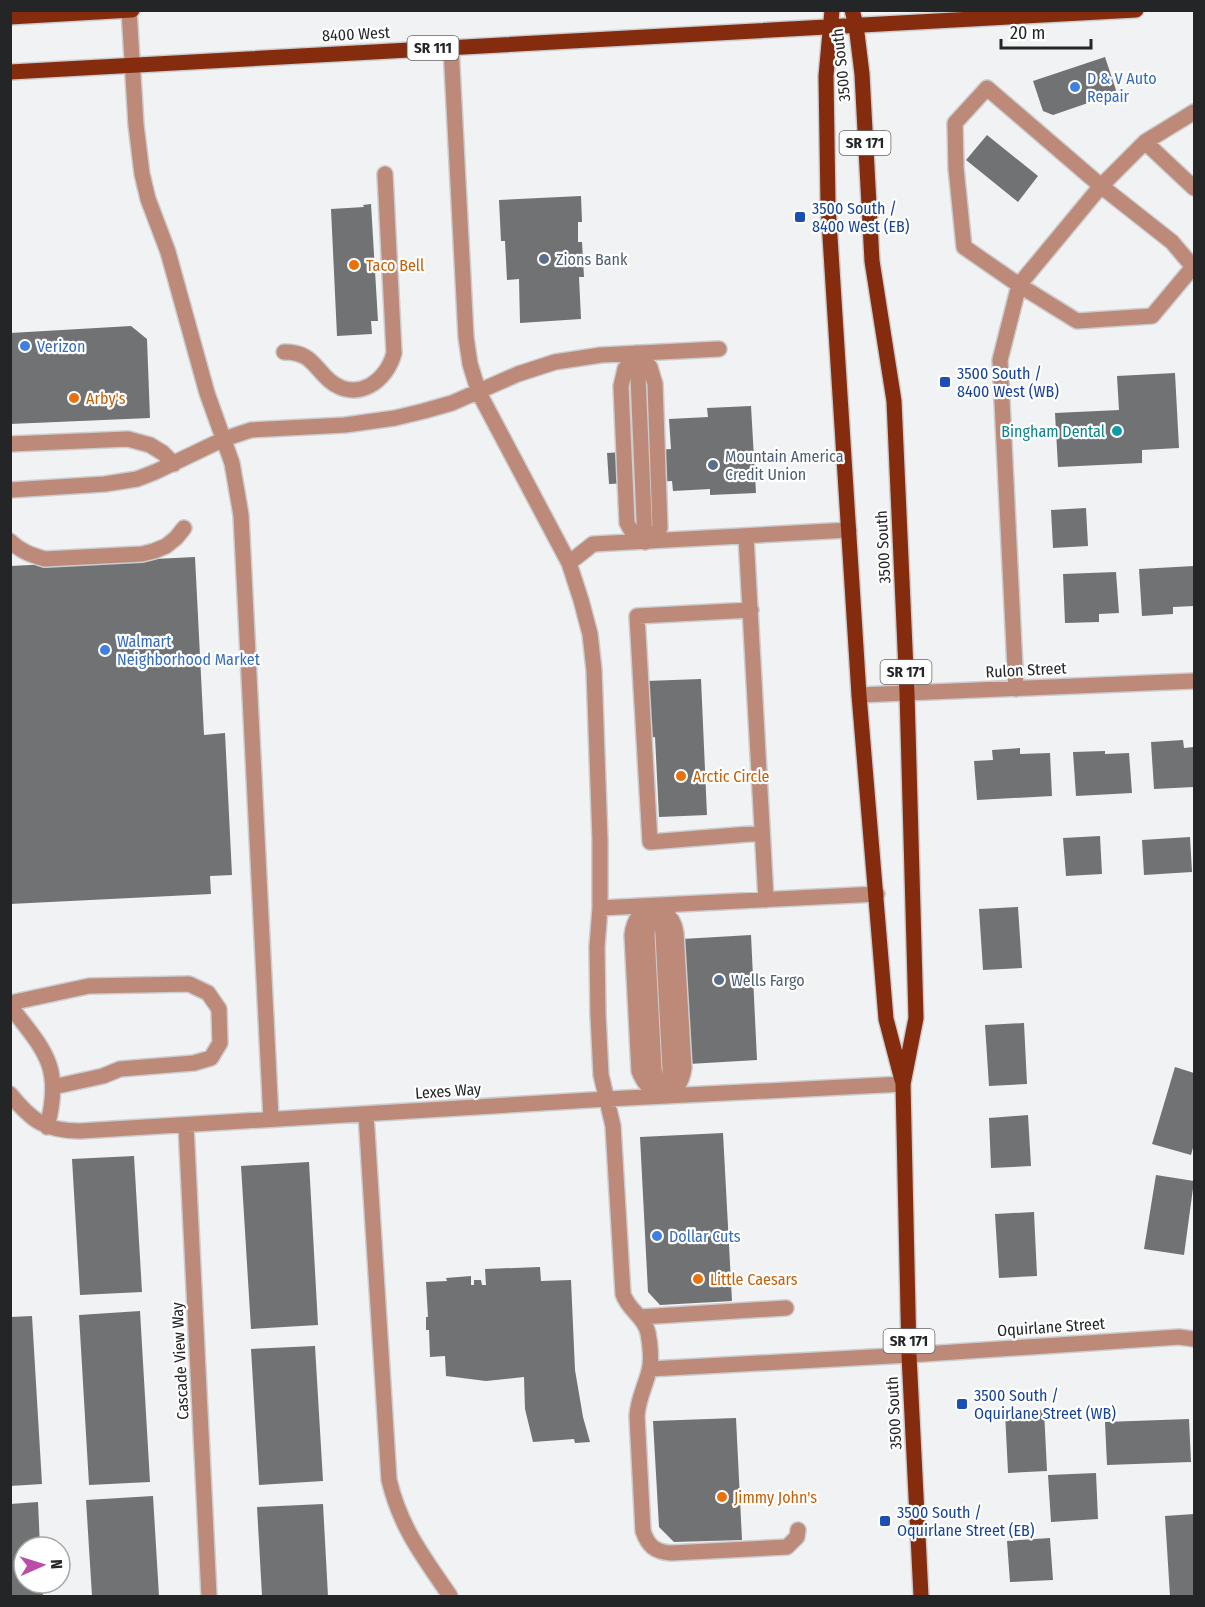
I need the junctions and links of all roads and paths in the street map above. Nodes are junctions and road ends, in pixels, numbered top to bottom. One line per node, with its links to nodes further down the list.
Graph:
1 (832, 10): 6 (main road, 3500 South / SR 171)
2 (1136, 10): 5 (main road, 8400 West / SR 111)
3 (130, 11): 4 (main road); 8 (street)
4 (10, 17)
5 (854, 18): 6 (main road, 8400 West / SR 111); 34 (main road, 3500 South / SR 171)
6 (829, 27): 7 (main road, 8400 West / SR 111); 26 (main road, 3500 South / SR 171)
7 (451, 47): 8 (main road, 8400 West / SR 111); 20 (street)
8 (133, 65): 9 (main road, 8400 West / SR 111); 21 (street)
9 (10, 72)
10 (1194, 112): 11 (street)
11 (1145, 142): 13 (street); 14 (street)
12 (386, 174): 18 (street)
13 (1101, 186): 15 (street); 16 (street); 16 (street)
14 (1194, 188)
15 (1194, 267): 16 (street)
16 (1019, 285): 33 (street)
17 (719, 349): 19 (street)
18 (284, 352)
19 (637, 353): 20 (street); 29 (street); 29 (street)
20 (479, 393): 21 (street); 30 (street)
21 (224, 439): 23 (street); 48 (street)
22 (10, 444): 23 (street)
23 (174, 464): 24 (street)
24 (10, 490)
25 (184, 528): 28 (street)
26 (849, 530): 27 (street); 35 (main road, 3500 South / SR 171)
27 (746, 536): 29 (street); 31 (street)
28 (10, 541)
29 (645, 542): 30 (street)
30 (569, 563): 40 (street)
31 (751, 610): 36 (street); 36 (street)
32 (1194, 681): 33 (street, Rulon Street)
33 (1016, 689): 34 (street, Rulon Street)
34 (908, 693): 35 (street, Rulon Street); 42 (main road, 3500 South / SR 171)
35 (859, 695): 37 (main road, 3500 South / SR 171)
36 (762, 833): 38 (street)
37 (877, 894): 38 (street); 42 (main road, 3500 South / SR 171)
38 (766, 900): 39 (street)
39 (654, 906): 40 (street); 45 (street); 45 (street)
40 (600, 908): 46 (street)
41 (10, 1005): 43 (street); 43 (street)
42 (903, 1084): 45 (street, Lexes Way); 54 (main road, 3500 South / SR 171)
43 (53, 1088): 50 (street)
44 (10, 1094): 50 (street, Lexes Way)
45 (664, 1096): 46 (street, Lexes Way)
46 (607, 1099): 47 (street, Lexes Way); 52 (street)
47 (366, 1114): 48 (street, Lexes Way); 58 (street)
48 (271, 1119): 49 (street, Lexes Way)
49 (186, 1125): 50 (street, Lexes Way); 57 (street, Cascade View Way)
50 (47, 1126)
51 (786, 1308): 52 (street)
52 (640, 1317): 55 (street)
53 (1194, 1338): 54 (street, Oquirlane Street)
54 (909, 1355): 55 (street, Oquirlane Street); 59 (main road, 3500 South / SR 171)
55 (650, 1369): 56 (street)
56 (798, 1530)
57 (209, 1596)
58 (450, 1596)
59 (921, 1596)

